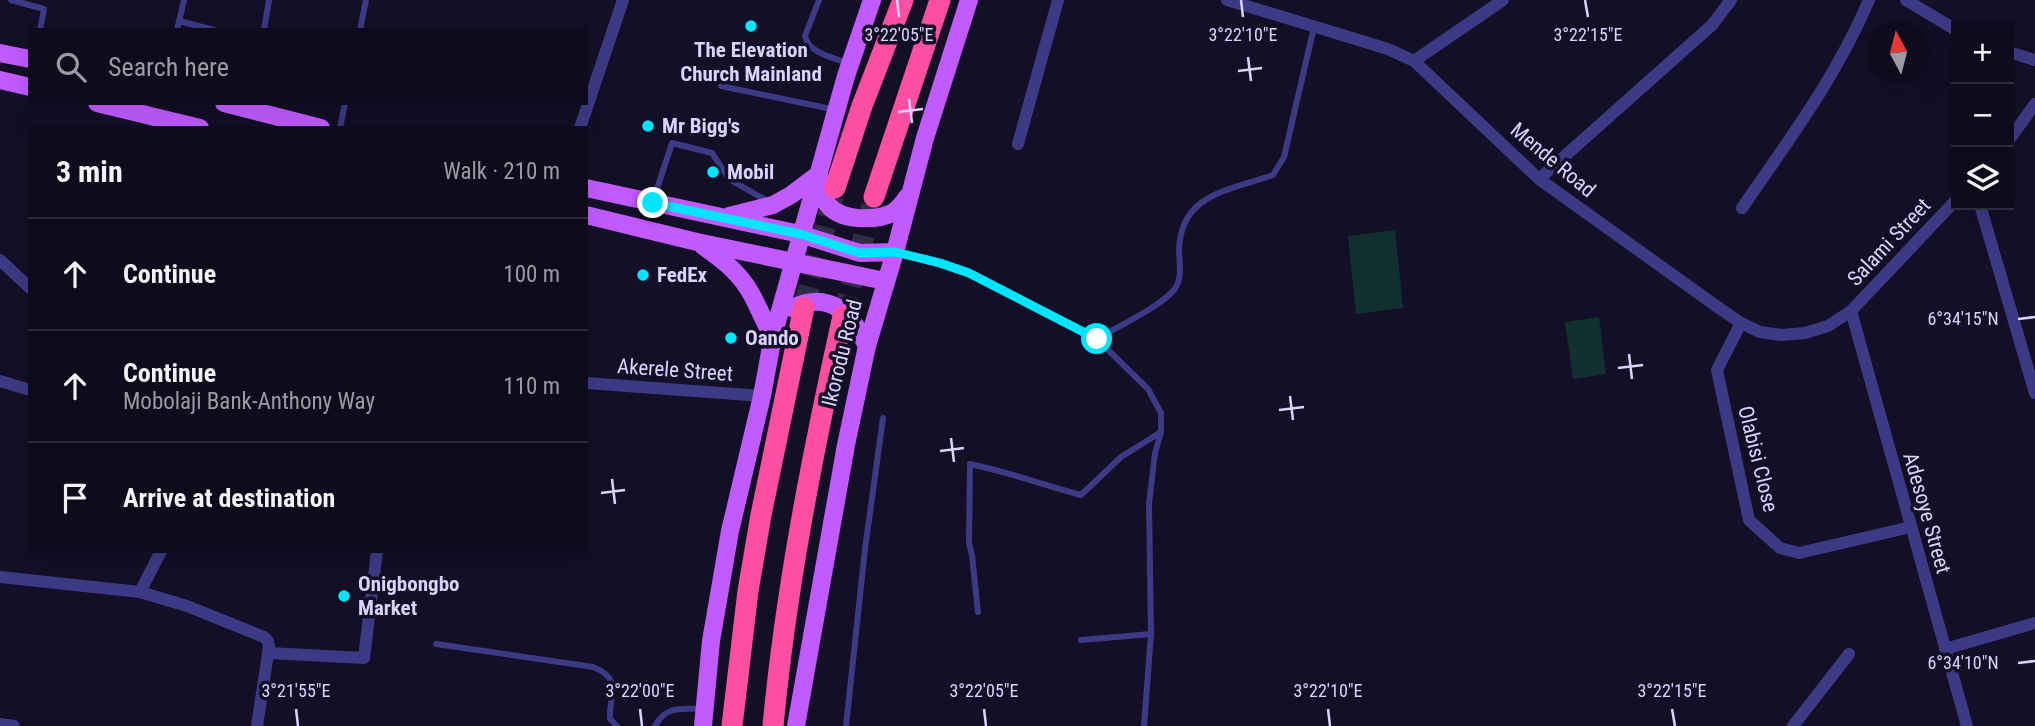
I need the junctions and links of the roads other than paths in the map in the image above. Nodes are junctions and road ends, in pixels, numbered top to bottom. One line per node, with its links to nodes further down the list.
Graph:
1 (11, 0): 21 (lane)
2 (184, 0): 18 (lane)
3 (269, 0): 24 (lane)
4 (366, 0): 25 (lane)
5 (623, 0): 35 (street)
6 (819, 0): 31 (lane)
7 (872, 0): 31 (main road)
8 (903, 0): 49 (highway)
9 (940, 0): 52 (highway)
10 (969, 0): 51 (main road, Ikorodu Road)
11 (1058, 0): 47 (street)
12 (1227, 0): 17 (street, Mende Road)
13 (1503, 0): 30 (street)
14 (1731, 0): 48 (street)
15 (1869, 0): 56 (street)
16 (1906, 0): 20 (street)
17 (1246, 2): 19 (street, Mende Road)
18 (179, 21): 22 (lane); 23 (lane)
19 (1314, 27): 30 (street, Mende Road); 72 (lane)
20 (1951, 27)
21 (40, 28)
22 (177, 28)
23 (206, 28)
24 (264, 28)
25 (360, 28)
26 (0, 53): 28 (main road)
27 (2014, 54): 29 (street)
28 (28, 59)
29 (2035, 60)
30 (1415, 61): 48 (street, Mende Road)
31 (850, 63): 41 (main road)
32 (0, 80): 34 (main road)
33 (721, 86): 41 (lane)
34 (28, 87)
35 (588, 104)
36 (2035, 104): 46 (street)
37 (105, 105): 42 (main road)
38 (345, 105): 44 (lane)
39 (588, 105): 45 (street)
40 (253, 107): 43 (main road)
41 (838, 110): 49 (main road)
42 (192, 126)
43 (315, 126)
44 (340, 126)
45 (581, 126)
46 (2014, 133)
47 (1018, 144)
48 (1539, 179): 70 (street, Mende Road)
49 (827, 181): 51 (main road); 54 (main road); 60 (main road)
50 (588, 188): 53 (main road)
51 (909, 194): 62 (main road, Ikorodu Road)
52 (874, 197)
53 (653, 203): 54 (lane); 59 (main road)
54 (773, 205): 59 (main road)
55 (1951, 205): 68 (street, Salami Street)
56 (1742, 208)
57 (1982, 210): 74 (street)
58 (588, 215): 61 (main road)
59 (723, 218): 60 (main road)
60 (800, 234): 62 (main road); 64 (main road)
61 (697, 242): 64 (main road); 71 (main road)
62 (895, 252): 65 (main road, Ikorodu Road); 72 (lane)
63 (0, 260): 66 (street)
64 (793, 261): 65 (main road); 71 (main road)
65 (885, 281): 73 (main road, Ikorodu Road)
66 (28, 286)
67 (804, 307): 101 (highway)
68 (1851, 311): 70 (street, Mende Road); 82 (street, Adesoye Street)
69 (843, 316): 102 (highway, Ikorodu Road)
70 (1741, 323): 82 (street, Olabisi Close)
71 (773, 336): 73 (main road); 79 (main road)
72 (1097, 339): 81 (lane)
73 (867, 346): 103 (main road, Ikorodu Road)
74 (2033, 377): 78 (street)
75 (0, 381): 77 (street)
76 (588, 383): 79 (street, Akerele Street)
77 (28, 389)
78 (2035, 393)
79 (762, 396): 95 (main road)
80 (883, 418): 104 (lane)
81 (1161, 432): 87 (lane); 89 (lane)
82 (1911, 527): 93 (street, Adesoye Street)
83 (160, 553): 86 (street)
84 (377, 553): 92 (street)
85 (0, 577): 86 (street)
86 (140, 592): 92 (street)
87 (978, 612)
88 (2035, 623): 93 (street)
89 (1152, 634): 90 (lane); 105 (lane)
90 (1081, 640)
91 (436, 644): 99 (lane)
92 (268, 647): 98 (street)
93 (1945, 649): 107 (street, Adesoye Street)
94 (1849, 654): 106 (street)
95 (704, 717): 100 (lane)
96 (0, 724): 97 (street)
97 (15, 726)
98 (257, 726)
99 (617, 726)
100 (655, 726)
101 (732, 726)
102 (773, 726)
103 (796, 726)
104 (846, 726)
105 (1144, 726)
106 (1793, 726)
107 (1967, 726)

